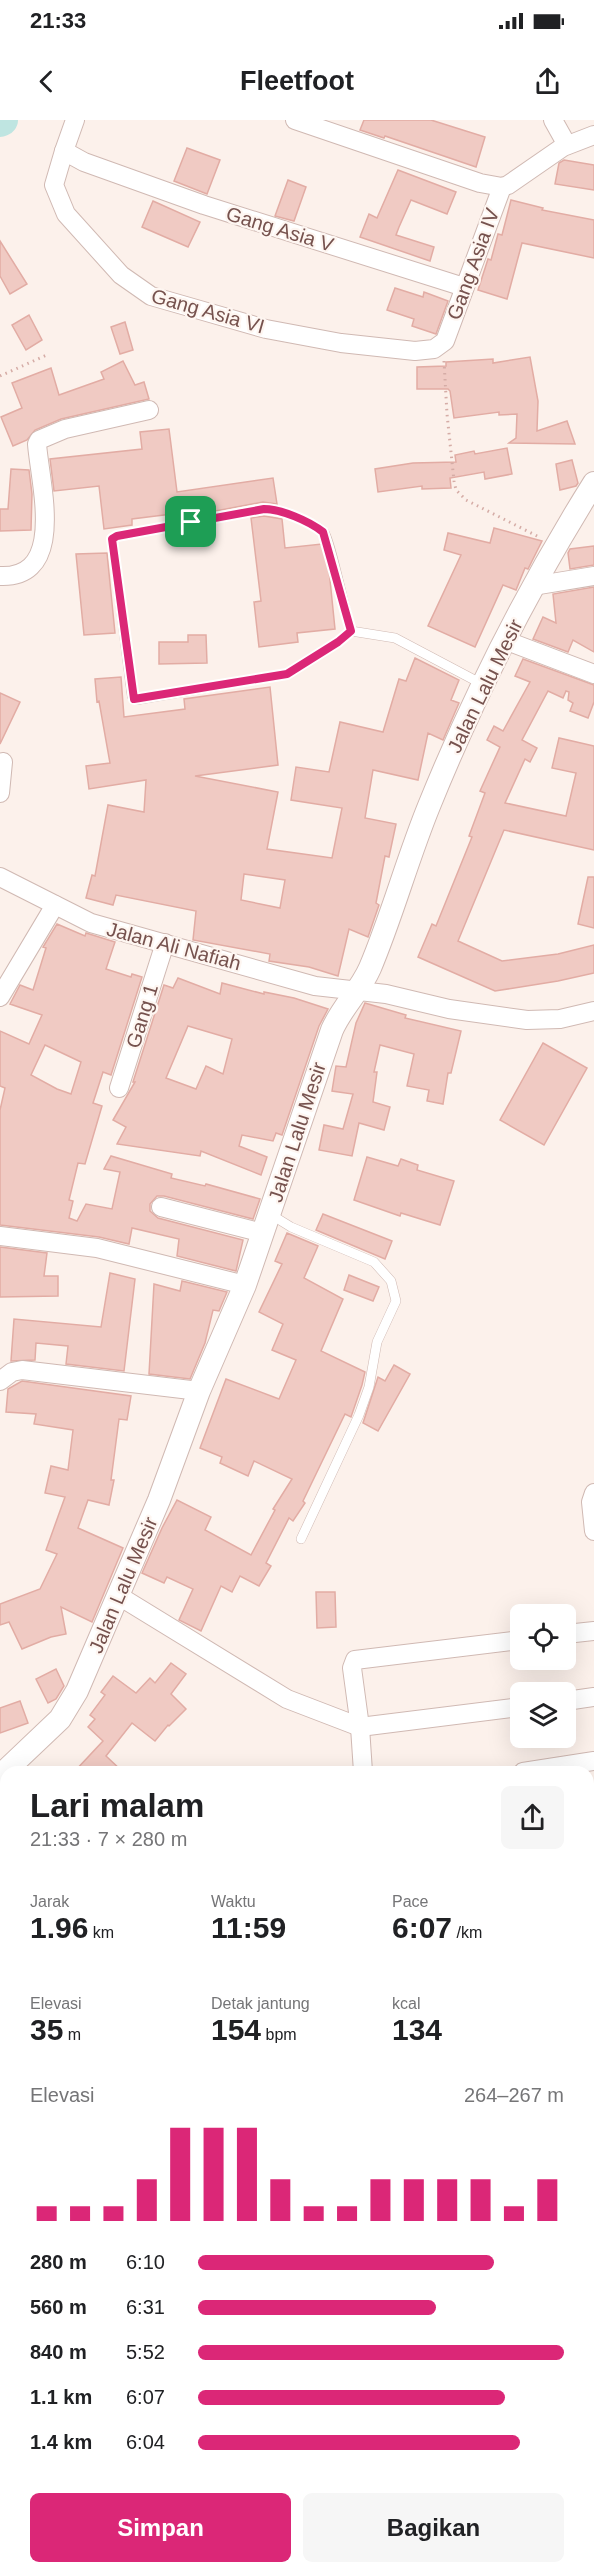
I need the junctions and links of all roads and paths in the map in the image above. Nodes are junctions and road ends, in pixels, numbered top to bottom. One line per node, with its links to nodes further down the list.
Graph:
1 (75, 120): 7 (street, Gang Asia VI)
2 (295, 120): 8 (street)
3 (553, 120): 6 (street)
4 (586, 120): 6 (street)
5 (594, 135): 6 (street)
6 (571, 144): 8 (street)
7 (64, 151): 9 (street, Gang Asia V); 10 (street, Gang Asia VI)
8 (502, 188): 9 (street, Gang Asia IV)
9 (464, 287): 10 (street, Gang Asia IV)
10 (445, 341): 16 (path)
11 (49, 354): 12 (path)
12 (0, 376)
13 (149, 410): 17 (street)
14 (594, 483): 15 (street, Jalan Lalu Mesir)
15 (585, 509): 16 (street, Jalan Lalu Mesir)
16 (556, 545): 19 (street, Jalan Lalu Mesir)
17 (0, 576)
18 (594, 576): 19 (street)
19 (533, 586): 21 (street, Jalan Lalu Mesir)
20 (351, 631): 20 (lane); 23 (lane)
21 (507, 641): 22 (street); 23 (street, Jalan Lalu Mesir)
22 (594, 674)
23 (484, 685): 29 (street, Jalan Lalu Mesir)
24 (3, 762): 25 (street)
25 (0, 793)
26 (0, 877): 27 (street, Jalan Ali Nafiah)
27 (55, 905): 28 (street, Jalan Ali Nafiah); 30 (street)
28 (165, 943): 29 (street, Jalan Ali Nafiah); 32 (street, Gang 1)
29 (356, 991): 31 (street, Jalan Ali Nafiah); 34 (street, Jalan Lalu Mesir)
30 (0, 997)
31 (594, 1011)
32 (119, 1088)
33 (161, 1207): 34 (street)
34 (266, 1223): 36 (street, Jalan Lalu Mesir); 41 (lane)
35 (0, 1236): 36 (street)
36 (245, 1285): 38 (street, Jalan Lalu Mesir)
37 (0, 1381): 38 (street)
38 (199, 1390): 42 (street, Jalan Lalu Mesir)
39 (594, 1493): 40 (street)
40 (594, 1531)
41 (301, 1539)
42 (119, 1596): 49 (street); 51 (street, Jalan Lalu Mesir)
43 (594, 1631): 44 (street)
44 (576, 1633)
45 (510, 1641): 49 (street)
46 (594, 1697): 47 (street)
47 (576, 1700)
48 (510, 1708): 49 (street)
49 (360, 1727): 52 (street)
50 (594, 1761): 53 (street)
51 (11, 1766)
52 (363, 1766)
53 (562, 1766)

